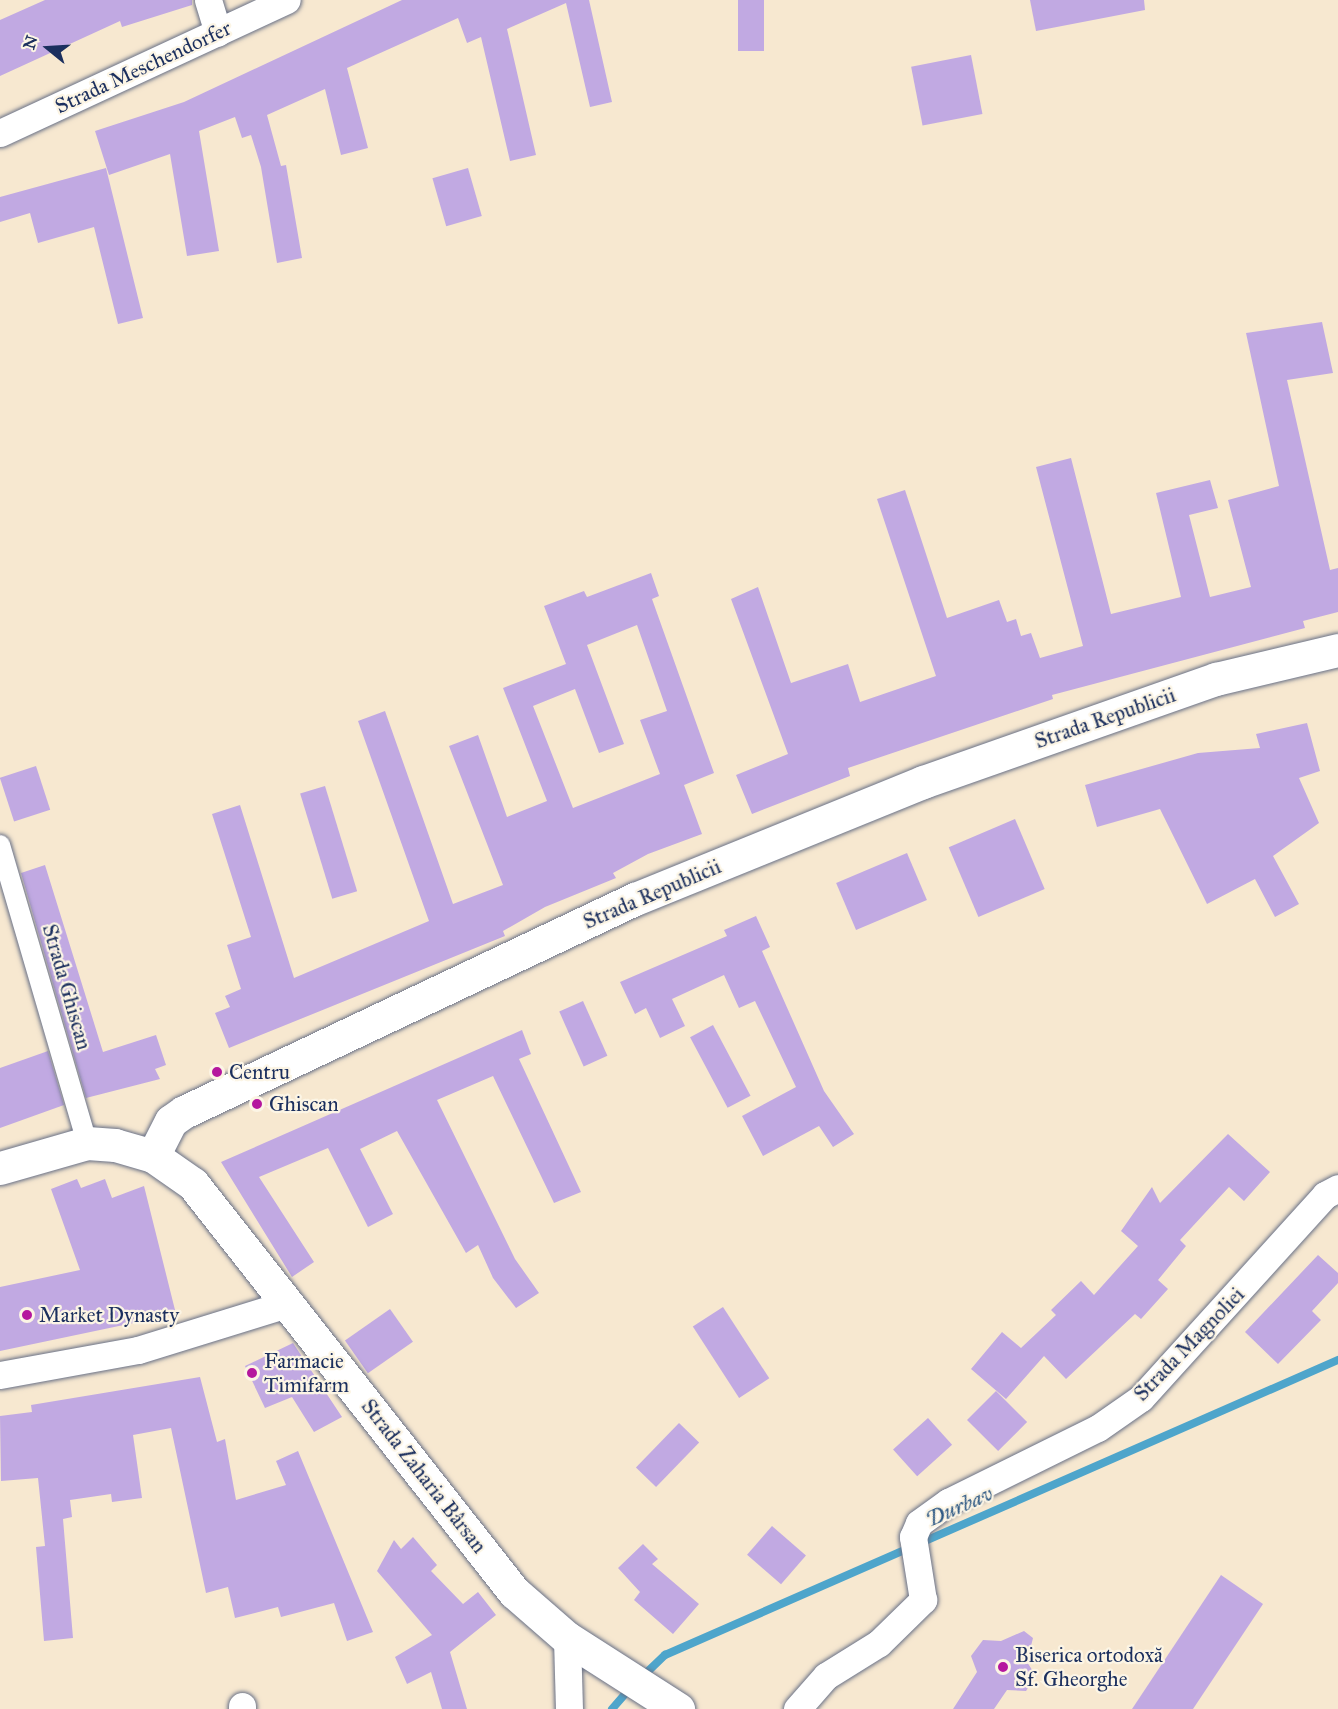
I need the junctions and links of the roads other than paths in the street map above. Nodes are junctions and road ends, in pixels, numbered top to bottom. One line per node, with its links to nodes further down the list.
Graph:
1 (208, 0): 3 (street)
2 (286, 0): 3 (street, Strada Meschendorfer)
3 (218, 32): 4 (street, Strada Meschendorfer)
4 (0, 133)
5 (1338, 650): 8 (main road, Strada Republicii)
6 (0, 845): 7 (street, Strada Ghiscan)
7 (87, 1143): 8 (main road); 9 (main road)
8 (153, 1156): 11 (main road, Strada Zaharia Bârsan)
9 (0, 1168)
10 (1338, 1188): 16 (street, Strada Magnoliei)
11 (290, 1303): 12 (street); 13 (main road, Strada Zaharia Bârsan)
12 (0, 1375)
13 (567, 1638): 14 (main road, Strada Zaharia Bârsan); 15 (street)
14 (673, 1706)
15 (569, 1709)
16 (797, 1709)

